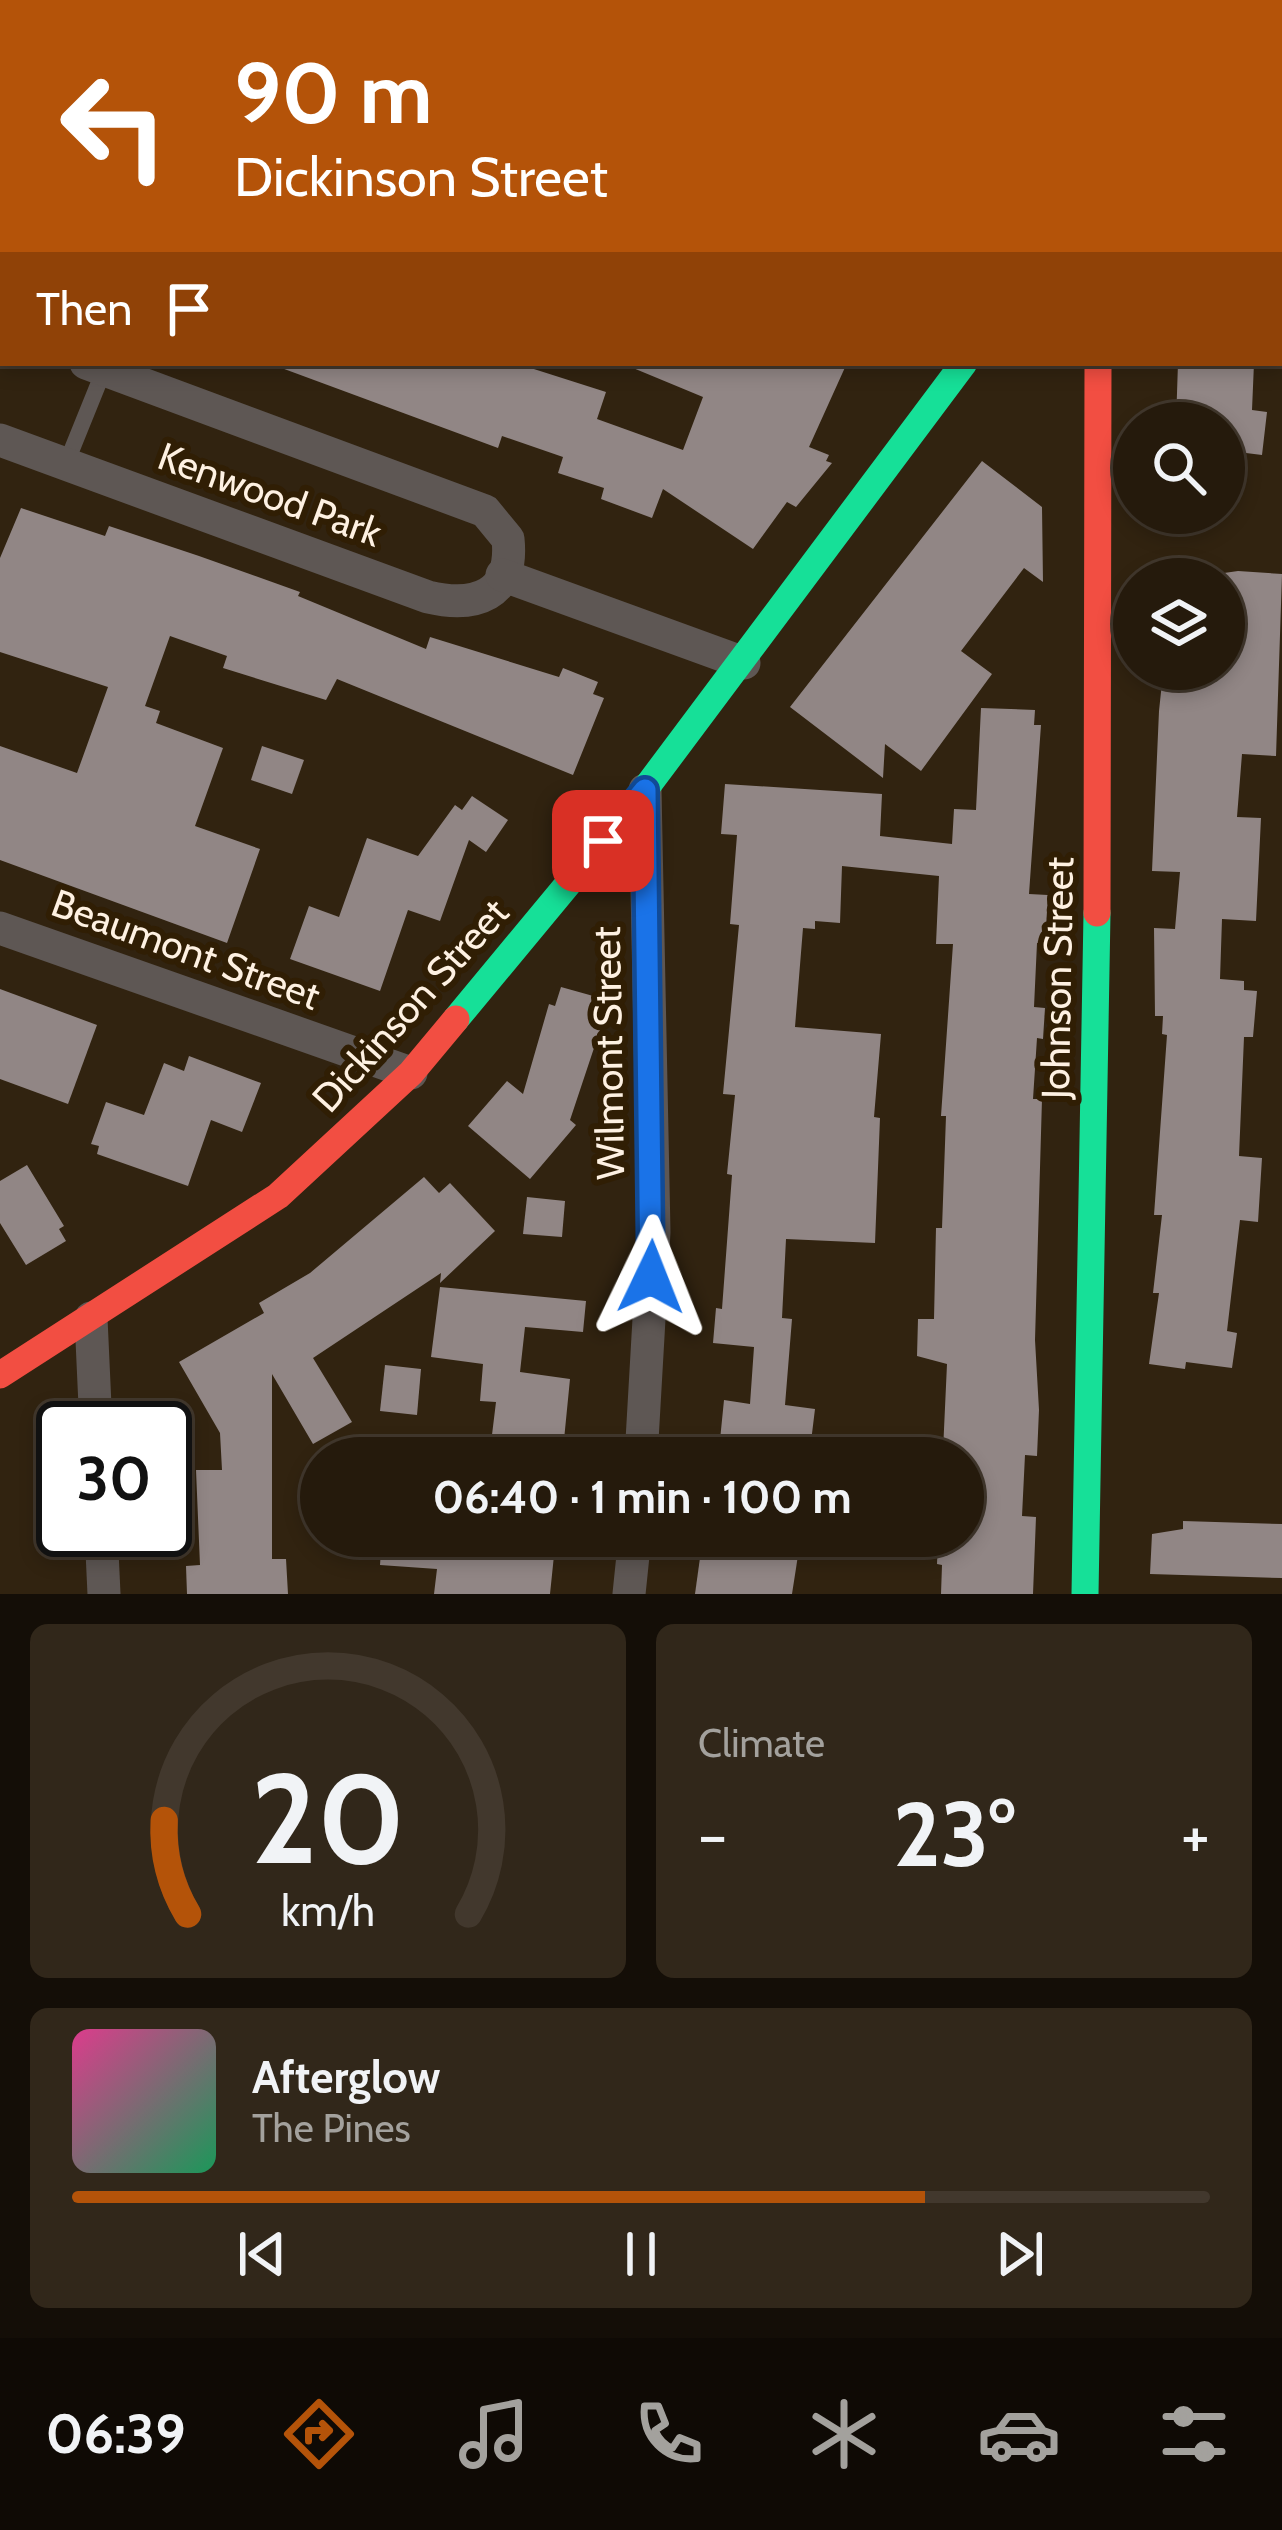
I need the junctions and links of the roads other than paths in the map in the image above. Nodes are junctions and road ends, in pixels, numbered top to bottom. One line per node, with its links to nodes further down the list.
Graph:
1 (95, 366): 5 (lane); 6 (street, Kenwood Park)
2 (962, 366): 7 (main road, Dickinson Street)
3 (1098, 366): 19 (main road, Johnson Street)
4 (0, 440): 5 (street, Kenwood Park)
5 (66, 464): 6 (street, Kenwood Park)
6 (502, 575): 7 (street)
7 (744, 663): 8 (main road, Dickinson Street)
8 (645, 790): 10 (main road, Dickinson Street); 14 (street, Wilmont Street)
9 (0, 928): 10 (street, Beaumont Street)
10 (411, 1073): 11 (main road, Dickinson Street)
11 (91, 1318): 12 (main road, Dickinson Street); 13 (street)
12 (0, 1375)
13 (95, 1401)
14 (642, 1437)
15 (102, 1557): 17 (street)
16 (633, 1557): 18 (street)
17 (104, 1594)
18 (629, 1594)
19 (1084, 1594)

